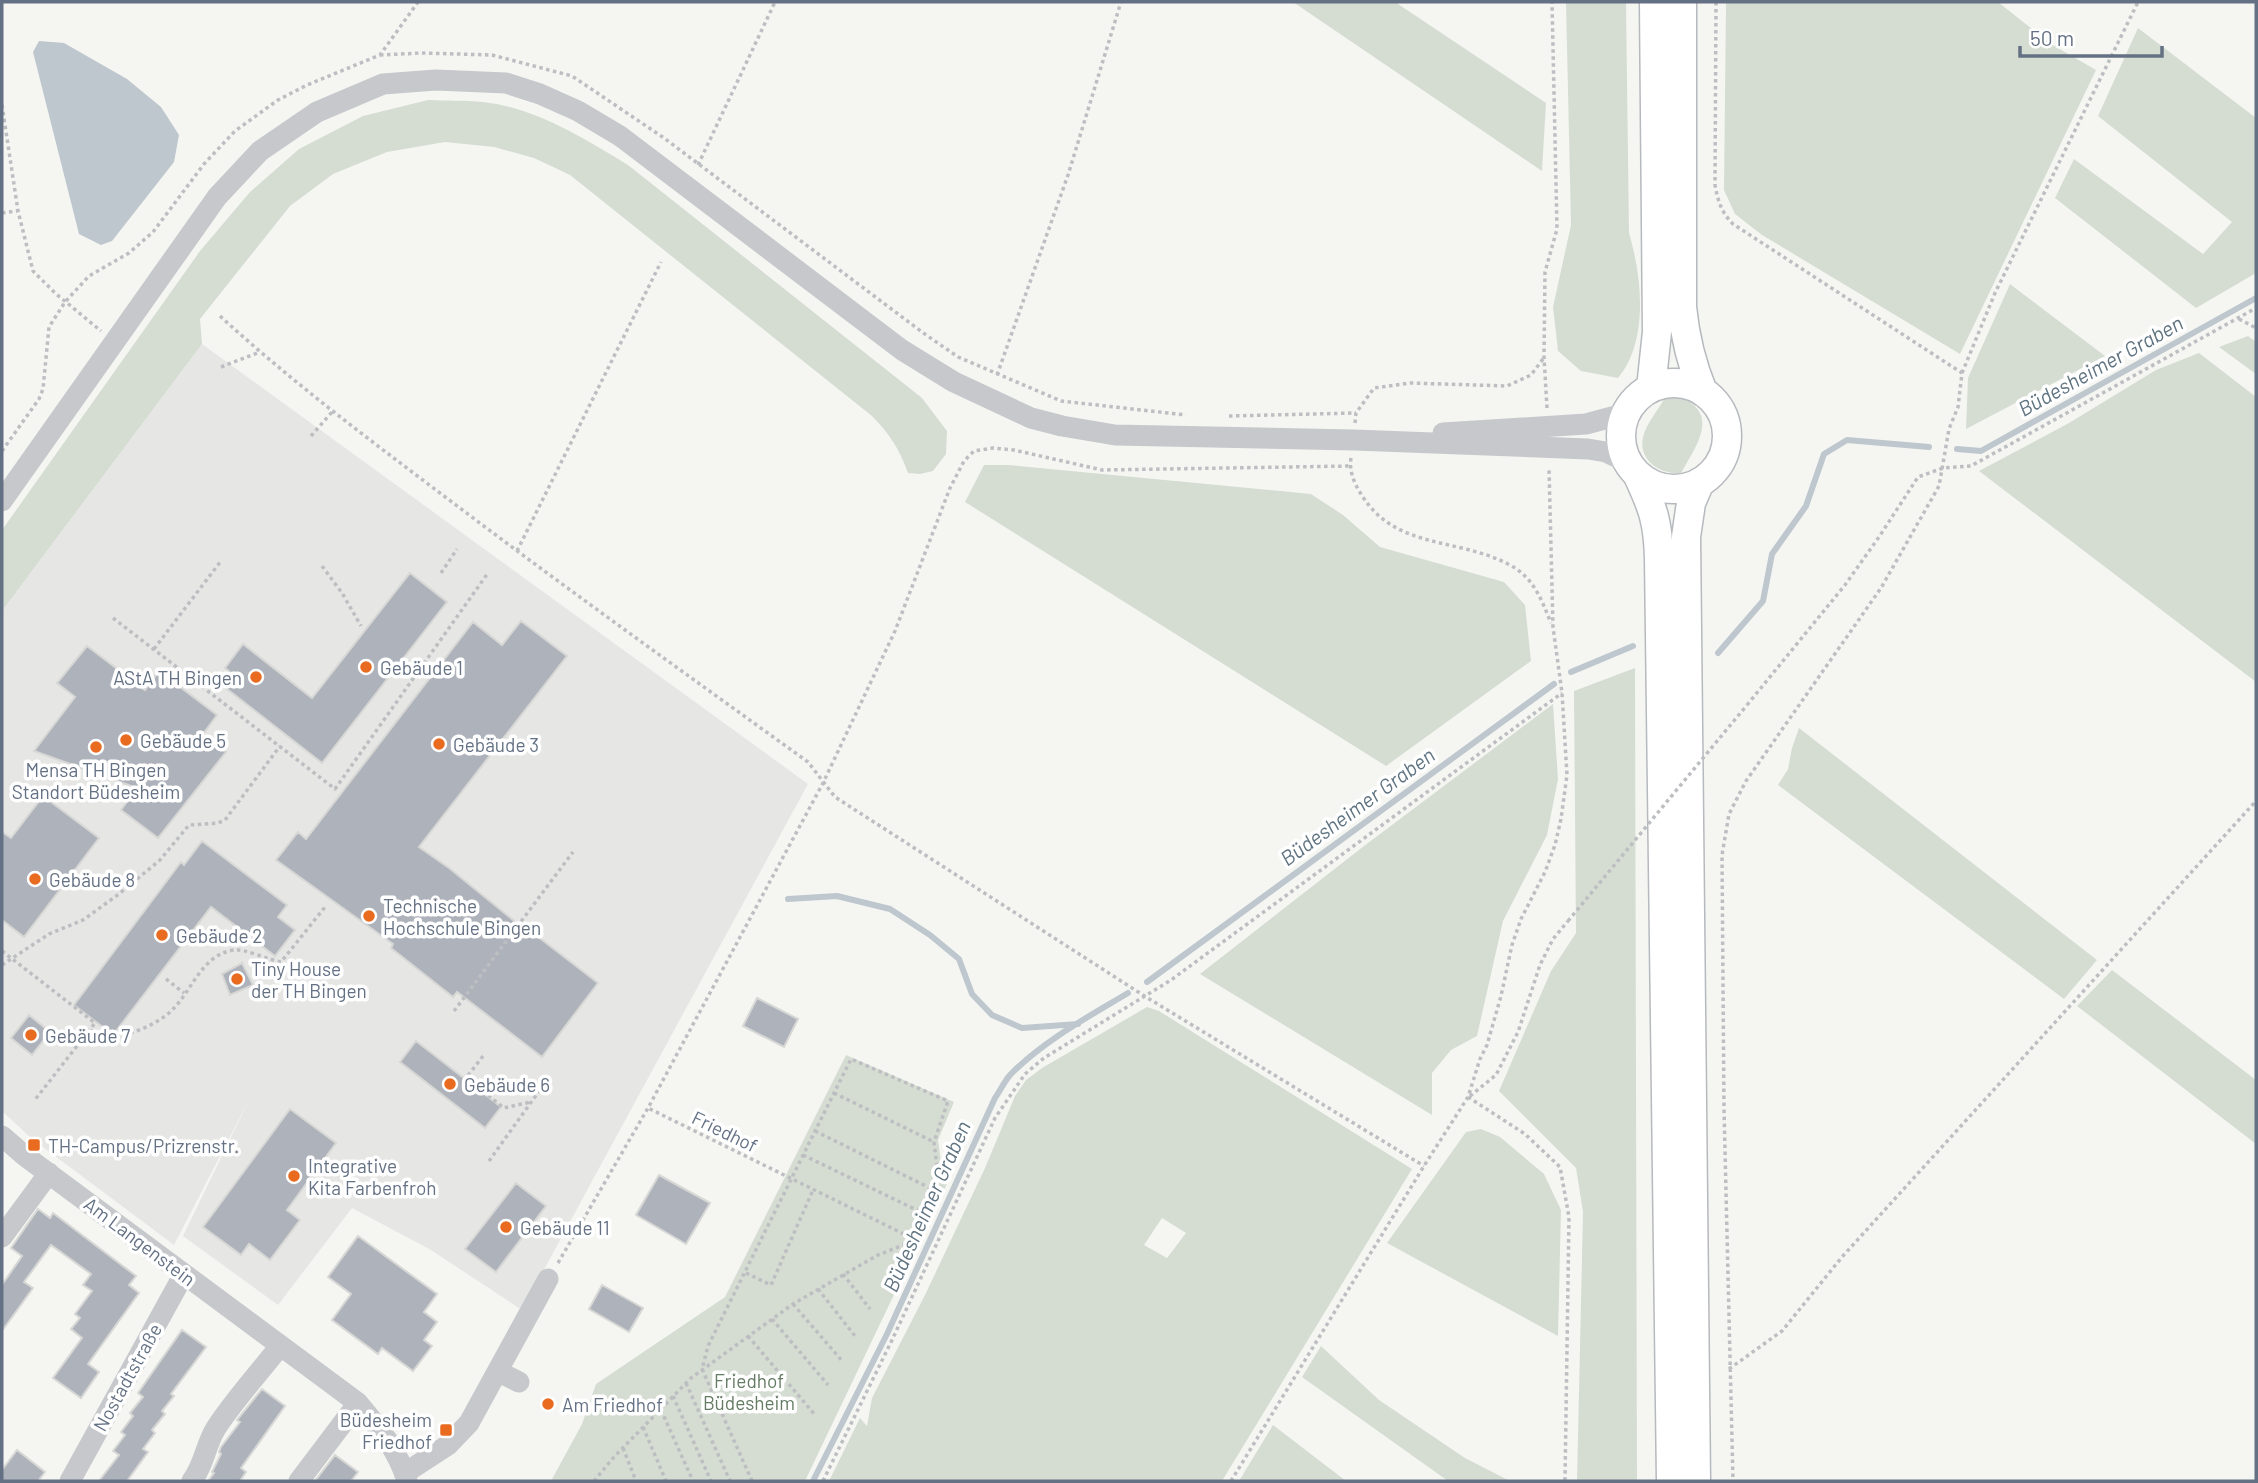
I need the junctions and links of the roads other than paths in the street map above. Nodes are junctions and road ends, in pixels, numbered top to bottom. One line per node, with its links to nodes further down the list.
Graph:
1 (1654, 2): 3 (main road)
2 (1682, 2): 4 (main road)
3 (1651, 388): 4 (main road); 5 (main road)
4 (1703, 392): 8 (main road)
5 (1627, 412): 6 (street); 7 (main road)
6 (1354, 440): 7 (street); 9 (street)
7 (1633, 469): 8 (main road); 23 (main road)
8 (1700, 482): 24 (main road)
9 (2, 501)
10 (2, 1136): 11 (street, Am Langenstein)
11 (49, 1173): 12 (street); 13 (street, Am Langenstein)
12 (2, 1237)
13 (184, 1274): 15 (street, Am Langenstein); 20 (street, Nostadtstraße)
14 (548, 1279): 16 (street, Am Langenstein)
15 (280, 1346): 18 (street, Am Langenstein); 21 (street)
16 (499, 1372): 17 (street); 19 (street, Am Langenstein)
17 (519, 1382)
18 (358, 1403): 19 (street, Am Langenstein); 22 (street)
19 (406, 1477)
20 (70, 1481)
21 (192, 1481)
22 (299, 1481)
23 (1671, 1481)
24 (1696, 1481)

